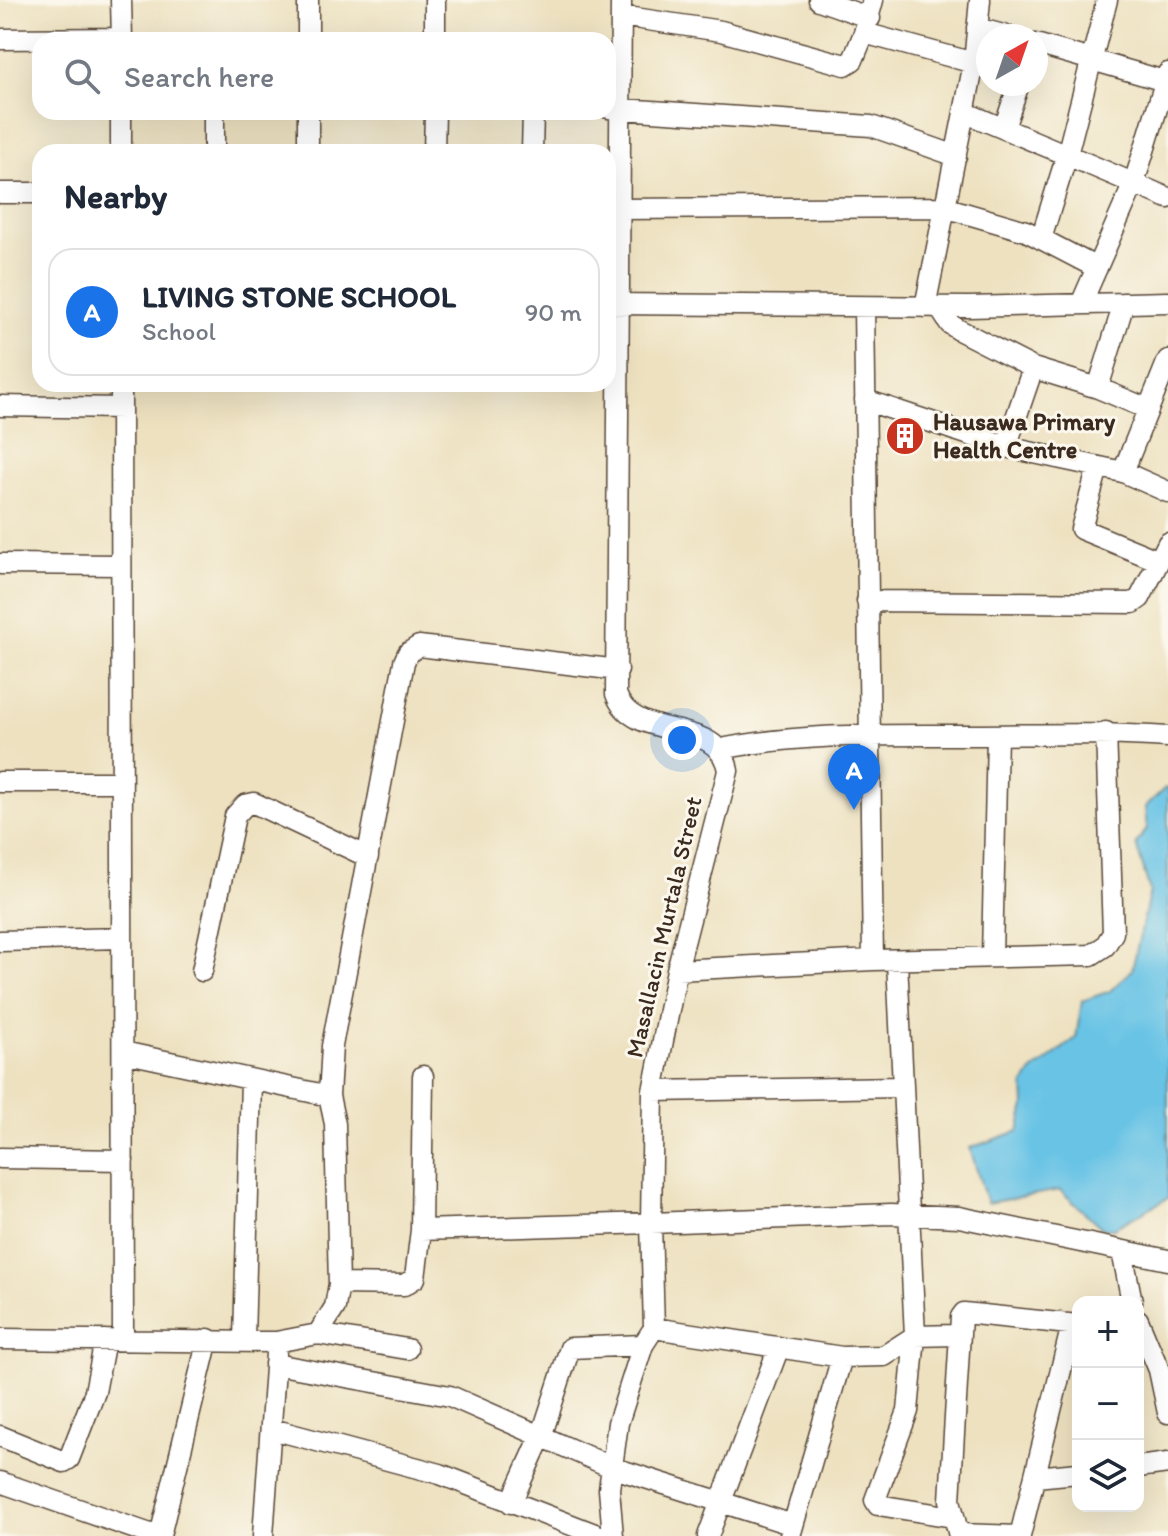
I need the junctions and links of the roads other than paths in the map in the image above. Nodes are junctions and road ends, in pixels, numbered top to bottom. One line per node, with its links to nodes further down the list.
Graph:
1 (121, 0): 10 (street)
2 (308, 0): 11 (street)
3 (435, 0): 12 (street)
4 (819, 0): 8 (street)
5 (980, 0): 9 (street)
6 (1107, 0): 17 (street)
7 (621, 8): 8 (street); 20 (street)
8 (869, 17): 18 (street)
9 (977, 24)
10 (122, 32)
11 (308, 32)
12 (435, 32)
13 (0, 39): 14 (street)
14 (32, 39)
15 (976, 40): 18 (street)
16 (1048, 47): 17 (street)
17 (1093, 60): 19 (street); 37 (street)
18 (974, 63): 23 (street)
19 (1167, 79): 40 (street)
20 (616, 80)
21 (1015, 96): 30 (street)
22 (616, 109): 38 (street)
23 (964, 112): 30 (street); 38 (street)
24 (121, 120): 31 (street)
25 (214, 120): 32 (street)
26 (308, 120): 33 (street)
27 (435, 120): 34 (street)
28 (533, 120): 35 (street)
29 (614, 120): 36 (street)
30 (1004, 128): 37 (street)
31 (121, 144)
32 (214, 144)
33 (308, 144)
34 (434, 144)
35 (532, 144)
36 (615, 144)
37 (1067, 155): 40 (street); 46 (street)
38 (956, 156): 44 (street)
39 (616, 176): 45 (street)
40 (1134, 183): 43 (street); 48 (street)
41 (0, 193): 42 (street)
42 (32, 193)
43 (1168, 198)
44 (944, 207): 45 (street); 46 (street); 54 (street)
45 (617, 209): 47 (street)
46 (1041, 239): 48 (street)
47 (616, 241)
48 (1097, 268): 51 (street)
49 (1168, 302): 50 (street)
50 (1124, 303): 51 (street); 57 (street)
51 (1081, 304): 54 (street)
52 (616, 305): 53 (street)
53 (864, 307): 54 (street); 60 (street)
54 (932, 307): 56 (street)
55 (1168, 360): 63 (street)
56 (1033, 368): 57 (street); 64 (street)
57 (1098, 388): 63 (street)
58 (121, 392): 62 (street)
59 (615, 392): 72 (street)
60 (865, 400): 64 (street); 71 (street)
61 (0, 406): 62 (street)
62 (121, 408): 70 (street)
63 (1148, 409): 66 (street)
64 (1006, 447): 65 (street)
65 (1098, 467): 66 (street); 68 (street)
66 (1123, 472): 67 (street)
67 (1168, 492)
68 (1164, 552): 71 (street)
69 (0, 564): 70 (street)
70 (121, 565): 79 (street)
71 (867, 601): 74 (street)
72 (618, 670): 77 (street); 80 (street)
73 (1106, 732): 75 (street); 76 (street); 83 (street)
74 (868, 735): 75 (street); 77 (street); 84 (street)
75 (997, 735): 83 (street)
76 (1168, 737)
77 (721, 749): 86 (street, Masallacin Murtala Street)
78 (0, 782): 79 (street)
79 (122, 782): 81 (street)
80 (368, 857): 87 (street); 93 (street)
81 (122, 938): 82 (street); 88 (street)
82 (0, 941)
83 (992, 957): 85 (street)
84 (873, 960): 85 (street); 86 (street)
85 (897, 961): 91 (street)
86 (677, 970): 92 (street, Masallacin Murtala Street)
87 (202, 971)
88 (123, 1052): 90 (street); 95 (street)
89 (423, 1076): 98 (street)
90 (251, 1081): 93 (street); 112 (street)
91 (901, 1087): 92 (street); 96 (street)
92 (653, 1091): 97 (street, Masallacin Murtala Street)
93 (329, 1096): 101 (street)
94 (0, 1158): 95 (street)
95 (123, 1160): 111 (street)
96 (907, 1215): 97 (street); 99 (street); 108 (street)
97 (651, 1223): 98 (street); 107 (street, Masallacin Murtala Street)
98 (421, 1230): 101 (street)
99 (1122, 1251): 100 (street); 102 (street)
100 (1168, 1260)
101 (339, 1284): 104 (street)
102 (1131, 1296)
103 (1072, 1325): 106 (street)
104 (318, 1334): 113 (street); 116 (street)
105 (1144, 1334): 121 (street)
106 (957, 1335): 108 (street); 135 (street)
107 (649, 1336): 115 (street); 124 (street); 128 (street, Masallacin Murtala Street)
108 (915, 1336): 117 (street); 135 (street)
109 (0, 1339): 111 (street)
110 (208, 1339): 111 (street); 112 (street); 138 (street)
111 (114, 1340): 125 (street)
112 (244, 1340): 113 (street)
113 (276, 1342): 118 (street)
114 (1072, 1346): 119 (street)
115 (779, 1347): 117 (street); 133 (street)
116 (407, 1349)
117 (842, 1357): 137 (street)
118 (275, 1364): 123 (street); 124 (street)
119 (1069, 1367): 130 (street)
120 (1144, 1369): 121 (street)
121 (1159, 1370): 122 (street)
122 (1168, 1413)
123 (272, 1429): 132 (street); 139 (street)
124 (542, 1434): 128 (street); 132 (street)
125 (0, 1436)
126 (1168, 1463): 127 (street)
127 (1144, 1466)
128 (611, 1467): 133 (street); 141 (street, Masallacin Murtala Street)
129 (1072, 1474): 130 (street)
130 (1035, 1477): 143 (street)
131 (0, 1482): 136 (street)
132 (511, 1503): 134 (street)
133 (721, 1505): 137 (street); 142 (street)
134 (544, 1526): 140 (street)
135 (957, 1529): 143 (street)
136 (112, 1530): 138 (street)
137 (791, 1531)
138 (158, 1536)
139 (263, 1536)
140 (600, 1536)
141 (613, 1536)
142 (708, 1536)
143 (1020, 1536)

